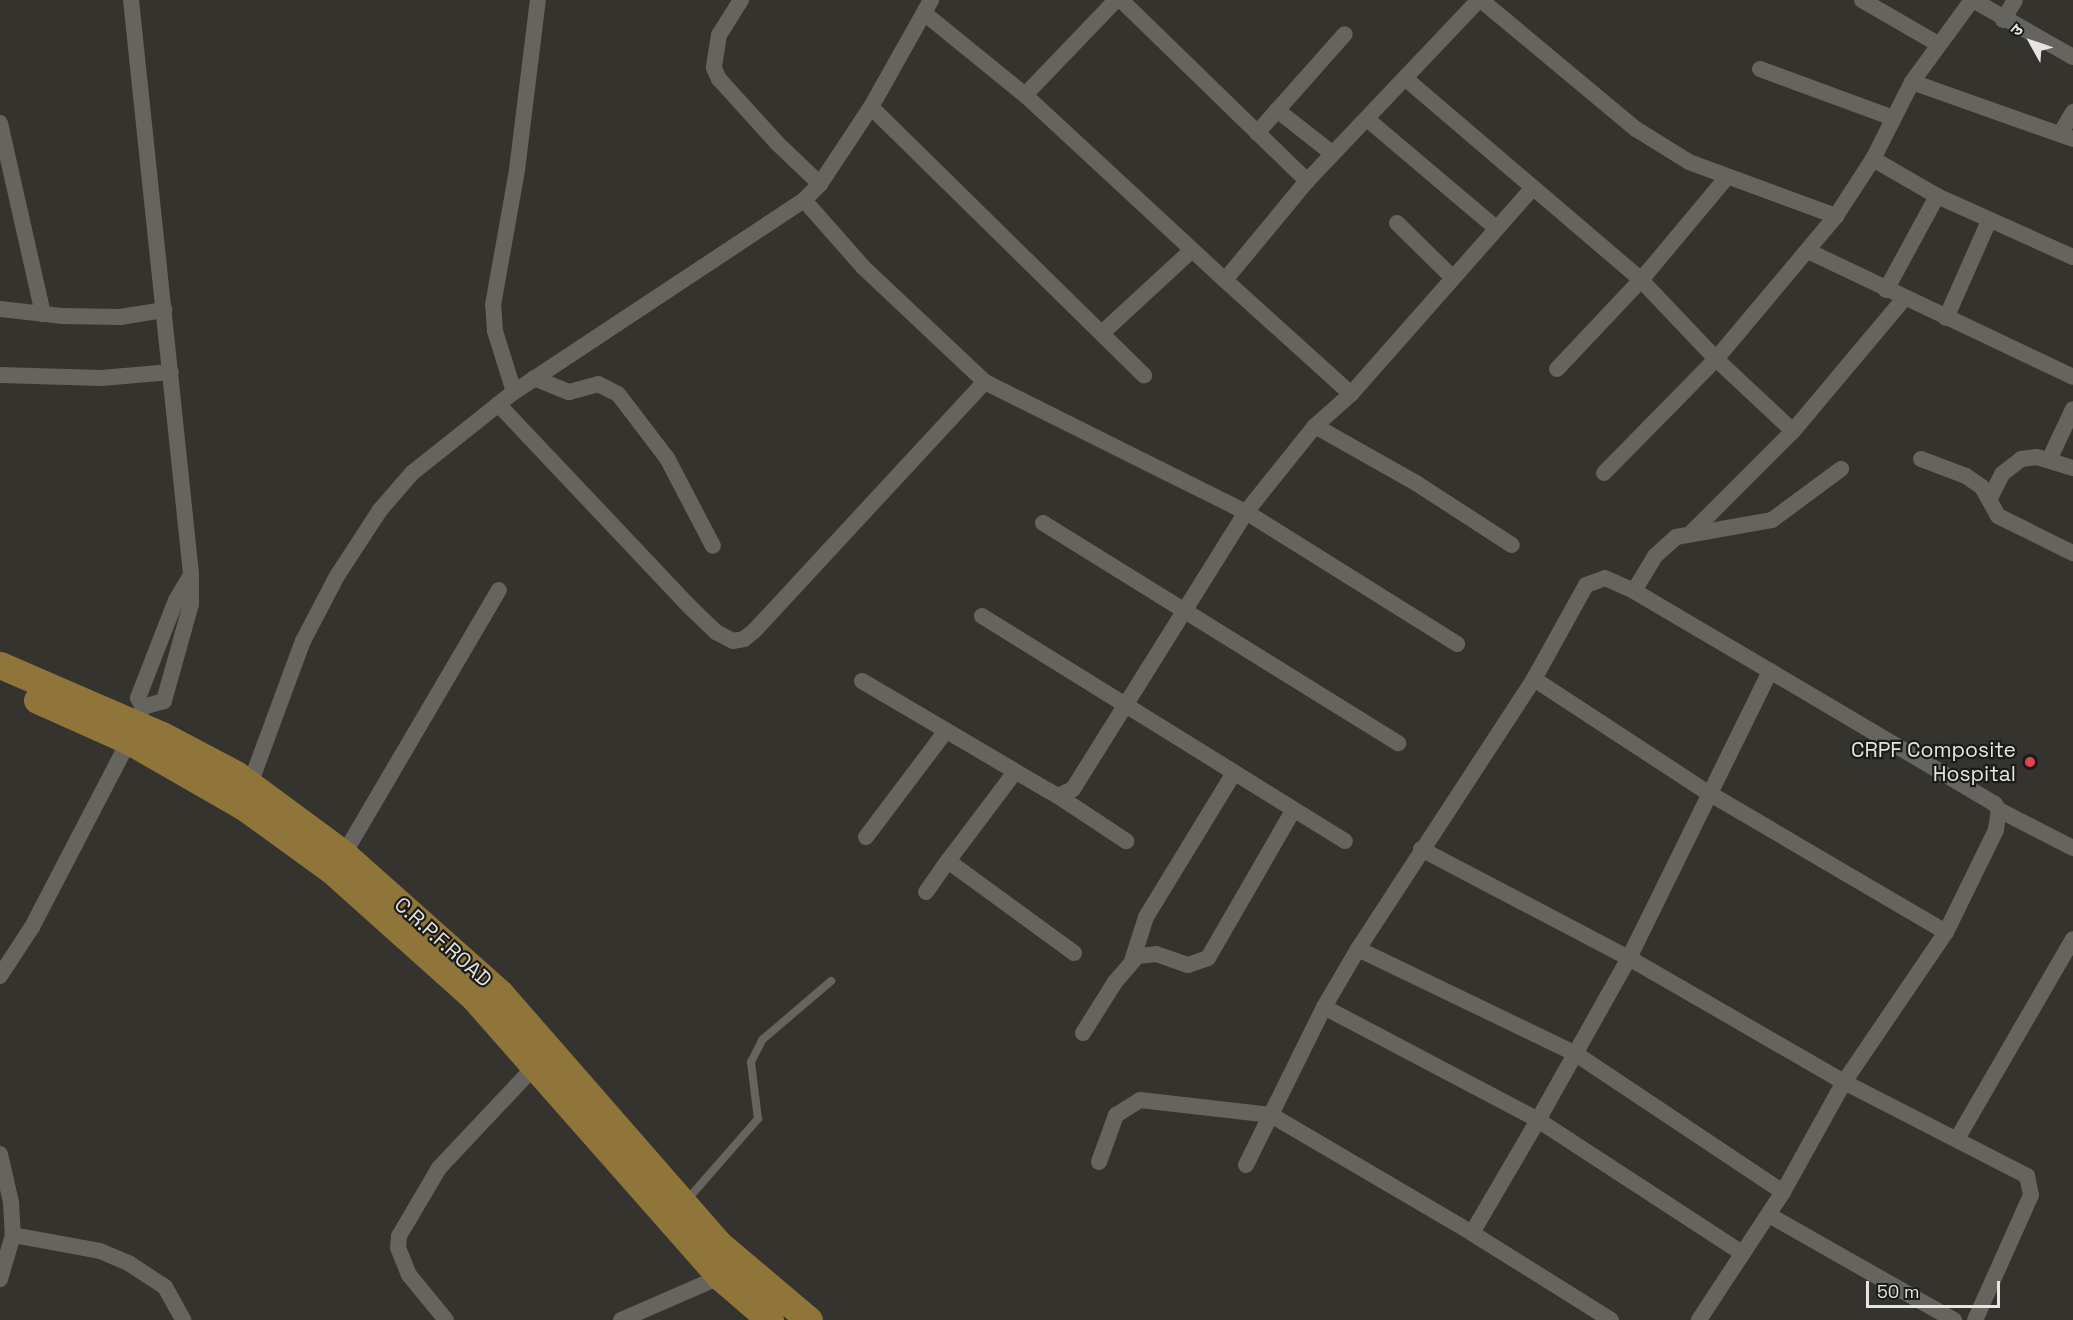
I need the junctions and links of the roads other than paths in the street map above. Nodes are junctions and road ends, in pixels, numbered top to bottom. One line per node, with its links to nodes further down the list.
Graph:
1 (131, 0): 48 (street)
2 (538, 0): 60 (street)
3 (741, 0): 31 (street)
4 (1116, 0): 18 (street)
5 (1121, 0): 25 (street)
6 (1480, 0): 16 (street); 29 (street)
7 (1862, 0): 13 (street)
8 (1972, 0): 11 (street); 13 (street)
9 (2015, 0): 11 (street)
10 (927, 6): 18 (street); 19 (street)
11 (2003, 20): 14 (street)
12 (1345, 34): 20 (street)
13 (1938, 44): 17 (street)
14 (2073, 57)
15 (1760, 69): 22 (street)
16 (1406, 79): 23 (street); 32 (street)
17 (1912, 82): 22 (street); 26 (street)
18 (1025, 95): 39 (street)
19 (871, 107): 31 (street); 51 (street)
20 (1277, 110): 25 (street); 27 (street)
21 (2073, 112): 26 (street)
22 (1893, 118): 28 (street)
23 (1367, 119): 27 (street); 38 (street)
24 (0, 123): 49 (street)
25 (1257, 133): 30 (street)
26 (2066, 137)
27 (1333, 154): 30 (street)
28 (1873, 159): 33 (street); 35 (street)
29 (1727, 177): 35 (street); 44 (street)
30 (1307, 181): 43 (street)
31 (820, 184): 34 (street)
32 (1532, 189): 38 (street); 44 (street)
33 (1937, 196): 36 (street); 45 (street)
34 (804, 200): 58 (street); 59 (street)
35 (1836, 216): 40 (street)
36 (1989, 221): 41 (street); 50 (street)
37 (1397, 223): 42 (street)
38 (1496, 228): 42 (street)
39 (1192, 250): 43 (street); 51 (street)
40 (1808, 252): 45 (street); 52 (street)
41 (2073, 257)
42 (1452, 277): 61 (street)
43 (1225, 280): 61 (street)
44 (1641, 280): 52 (street); 53 (street)
45 (1886, 290): 46 (street)
46 (1903, 300): 50 (street); 65 (street)
47 (0, 309): 49 (street)
48 (165, 310): 49 (street); 54 (street)
49 (43, 314)
50 (1946, 318): 57 (street)
51 (1102, 333): 56 (street)
52 (1716, 359): 65 (street); 70 (street)
53 (1557, 369)
54 (171, 372): 55 (street); 78 (street)
55 (0, 375)
56 (1144, 375)
57 (2073, 377)
58 (534, 378): 60 (street); 76 (street)
59 (986, 382): 62 (street); 72 (street)
60 (514, 392): 62 (street)
61 (1351, 394): 64 (street)
62 (498, 405): 95 (street)
63 (2073, 409): 67 (street)
64 (1314, 426): 72 (street); 75 (street)
65 (1792, 431): 74 (street)
66 (1921, 459): 71 (street)
67 (2049, 460): 68 (street); 71 (street)
68 (2073, 468)
69 (1841, 469): 74 (street)
70 (1604, 473)
71 (1990, 498): 77 (street)
72 (1246, 512): 81 (street); 83 (street)
73 (1042, 523): 81 (street)
74 (1692, 532): 80 (street)
75 (1512, 545)
76 (713, 546)
77 (2073, 554)
78 (191, 574): 90 (street); 90 (street)
79 (499, 590): 105 (street)
80 (1634, 591): 85 (street); 86 (street)
81 (1186, 612): 89 (street); 92 (street)
82 (982, 616): 89 (street)
83 (1457, 644)
84 (0, 665): 90 (main road, C.R.P.F.ROAD)
85 (1770, 670): 96 (street); 98 (street)
86 (1534, 679): 96 (street); 104 (street)
87 (862, 681): 91 (street)
88 (0, 685): 90 (main road, C.R.P.F.ROAD)
89 (1127, 707): 94 (street); 97 (street)
90 (136, 724): 95 (main road, C.R.P.F.ROAD); 114 (street); 119 (main road, C.R.P.F.ROAD)
91 (945, 732): 93 (street); 100 (street)
92 (1398, 743)
93 (1015, 772): 97 (street); 106 (street)
94 (1234, 773): 99 (street); 113 (street)
95 (250, 783): 105 (main road, C.R.P.F.ROAD)
96 (1707, 792): 108 (street); 112 (street)
97 (1058, 796): 101 (street)
98 (1999, 810): 103 (street); 108 (street)
99 (1293, 811): 102 (street); 113 (street)
100 (866, 837)
101 (1126, 841)
102 (1345, 841)
103 (2073, 848)
104 (1421, 849): 110 (street); 112 (street)
105 (344, 854): 128 (main road, C.R.P.F.ROAD)
106 (948, 861): 107 (street); 111 (street)
107 (926, 892)
108 (1946, 932): 120 (street)
109 (2073, 939): 123 (street)
110 (1358, 949): 116 (street); 118 (street)
111 (1074, 953)
112 (1629, 958): 118 (street); 120 (street)
113 (1132, 961): 117 (street)
114 (0, 976)
115 (831, 981): 128 (lane)
116 (1324, 1007): 121 (street); 122 (street)
117 (1083, 1033)
118 (1576, 1054): 122 (street); 127 (street)
119 (536, 1065): 133 (main road, C.R.P.F.ROAD); 137 (street)
120 (1844, 1082): 123 (street); 127 (street)
121 (1271, 1115): 125 (street); 126 (street); 130 (street)
122 (1538, 1120): 130 (street); 132 (street)
123 (1957, 1139): 143 (street)
124 (0, 1154): 131 (street)
125 (1099, 1162)
126 (1246, 1165)
127 (1783, 1192): 129 (street)
128 (683, 1205): 139 (main road, C.R.P.F.ROAD)
129 (1769, 1215): 132 (street); 142 (street)
130 (1473, 1233): 140 (street)
131 (13, 1235): 134 (street); 136 (street)
132 (1742, 1253): 141 (street)
133 (720, 1277): 135 (main road, C.R.P.F.ROAD); 138 (street)
134 (0, 1279)
135 (765, 1319)
136 (183, 1320)
137 (446, 1320)
138 (621, 1320)
139 (809, 1320)
140 (1611, 1320)
141 (1699, 1320)
142 (1954, 1320)
143 (1975, 1320)

